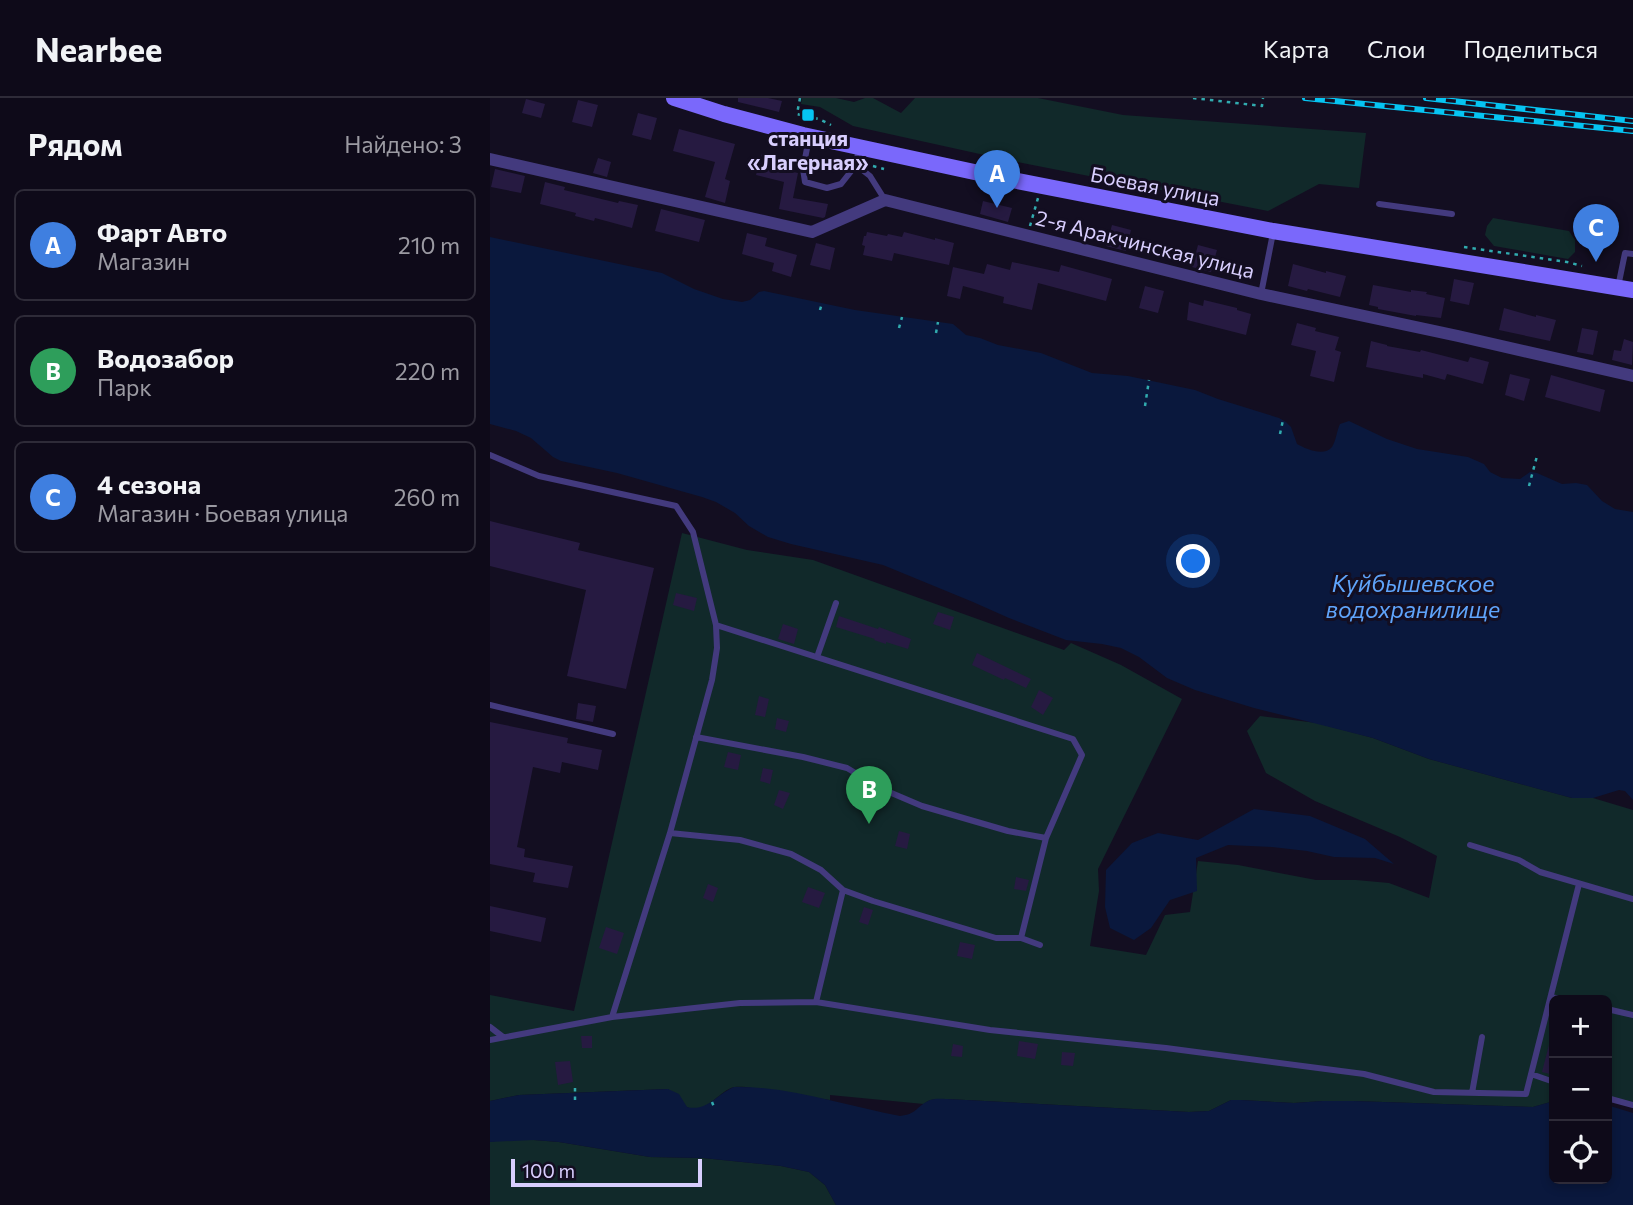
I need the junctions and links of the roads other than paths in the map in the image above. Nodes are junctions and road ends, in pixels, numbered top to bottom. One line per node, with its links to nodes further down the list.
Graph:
1 (682, 100): 2 (main road, Боевая улица)
2 (810, 136): 3 (main road, Боевая улица); 5 (lane)
3 (859, 147): 5 (lane); 9 (main road, Боевая улица)
4 (490, 159): 6 (street)
5 (856, 165): 6 (lane)
6 (885, 200): 12 (street, 2-я Аракчинская улица)
7 (1379, 204): 8 (lane)
8 (1452, 214)
9 (1273, 231): 11 (main road, Боевая улица); 12 (lane)
10 (1633, 254): 11 (lane)
11 (1625, 288)
12 (1261, 294): 13 (street, 2-я Аракчинская улица)
13 (1633, 376)
14 (490, 455): 16 (lane)
15 (836, 603): 17 (lane)
16 (716, 625): 17 (lane); 20 (lane)
17 (817, 657): 22 (lane)
18 (490, 705): 19 (lane)
19 (613, 734)
20 (696, 737): 21 (lane); 22 (lane)
21 (670, 833): 25 (lane); 34 (lane)
22 (1045, 838): 27 (lane)
23 (1470, 845): 24 (lane)
24 (1579, 884): 26 (lane); 29 (lane)
25 (843, 890): 27 (lane); 31 (lane)
26 (1633, 899)
27 (1021, 938): 28 (lane)
28 (1040, 945)
29 (1551, 995)
30 (1549, 1001): 39 (lane)
31 (816, 1002): 34 (lane); 41 (lane)
32 (1612, 1010): 33 (lane)
33 (1633, 1015)
34 (612, 1017): 36 (lane)
35 (490, 1027): 36 (lane)
36 (503, 1037): 38 (lane)
37 (1482, 1037): 41 (lane)
38 (490, 1040)
39 (1531, 1074): 40 (lane); 41 (lane)
40 (1549, 1080)
41 (1472, 1093)
42 (1612, 1099): 43 (lane)
43 (1633, 1105)

